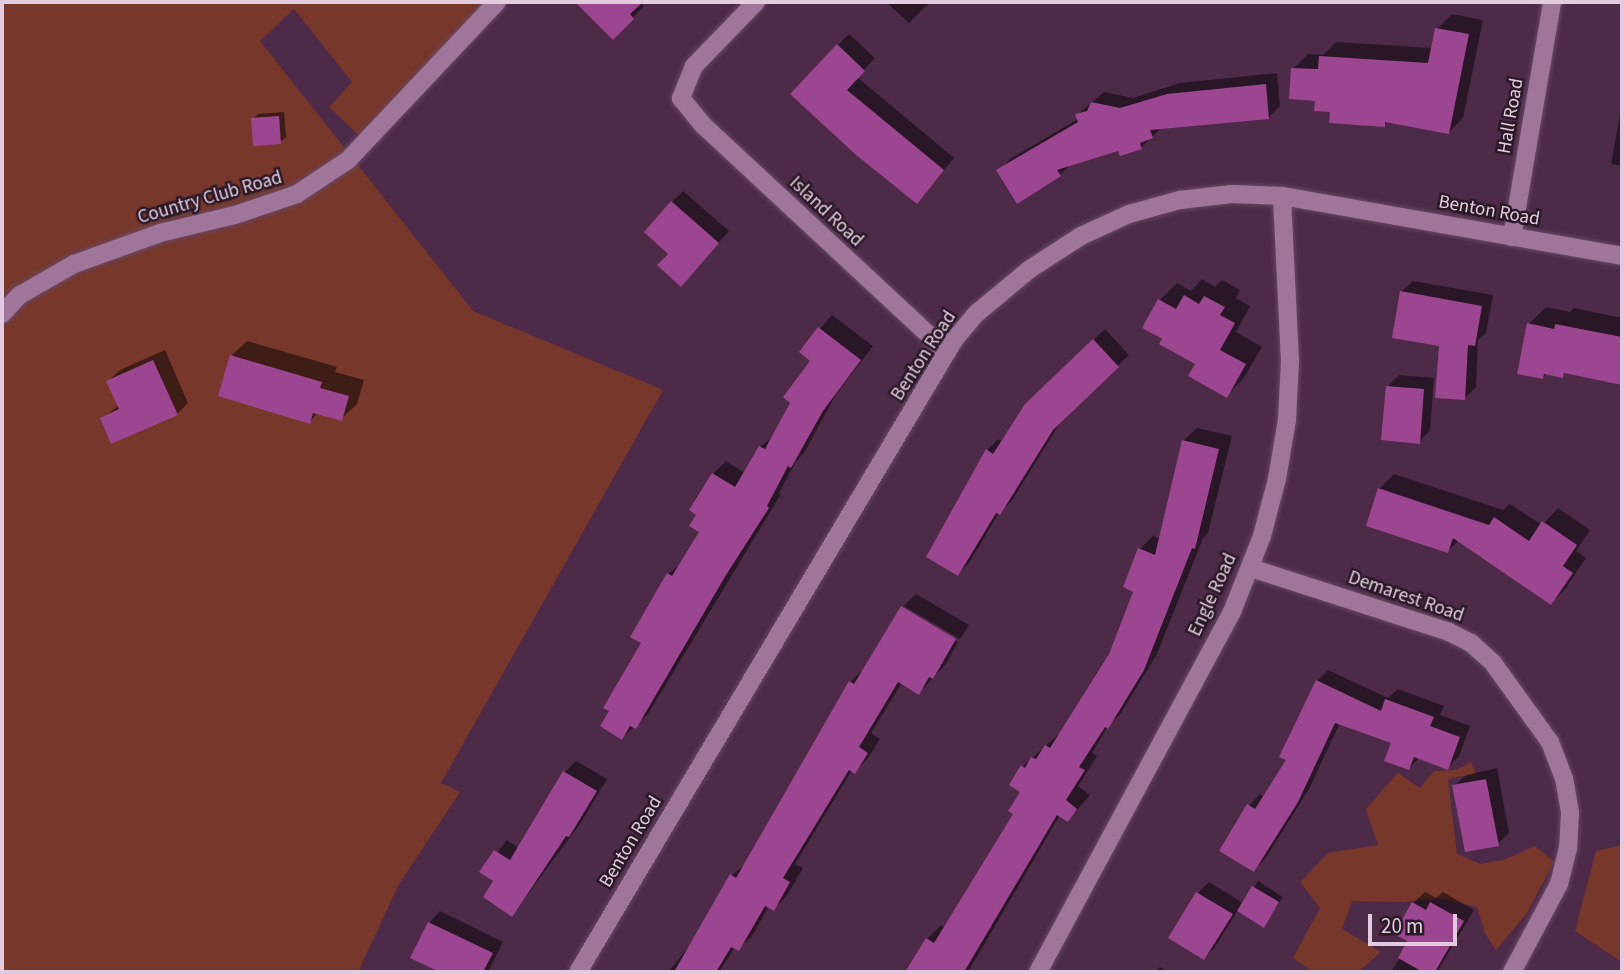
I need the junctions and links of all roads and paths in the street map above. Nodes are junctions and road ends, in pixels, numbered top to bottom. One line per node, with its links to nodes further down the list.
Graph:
1 (497, 2): 7 (street, Country Club Road)
2 (756, 2): 8 (street, Island Road)
3 (1552, 2): 5 (street, Hall Road)
4 (1282, 197): 5 (street, Benton Road); 8 (street, Benton Road); 9 (street, Engle Road)
5 (1512, 237): 6 (street, Benton Road)
6 (1622, 256)
7 (2, 314)
8 (947, 352): 10 (street, Benton Road)
9 (1251, 568): 11 (street, Engle Road); 12 (street, Demarest Road)
10 (578, 972)
11 (1038, 972)
12 (1512, 972)

